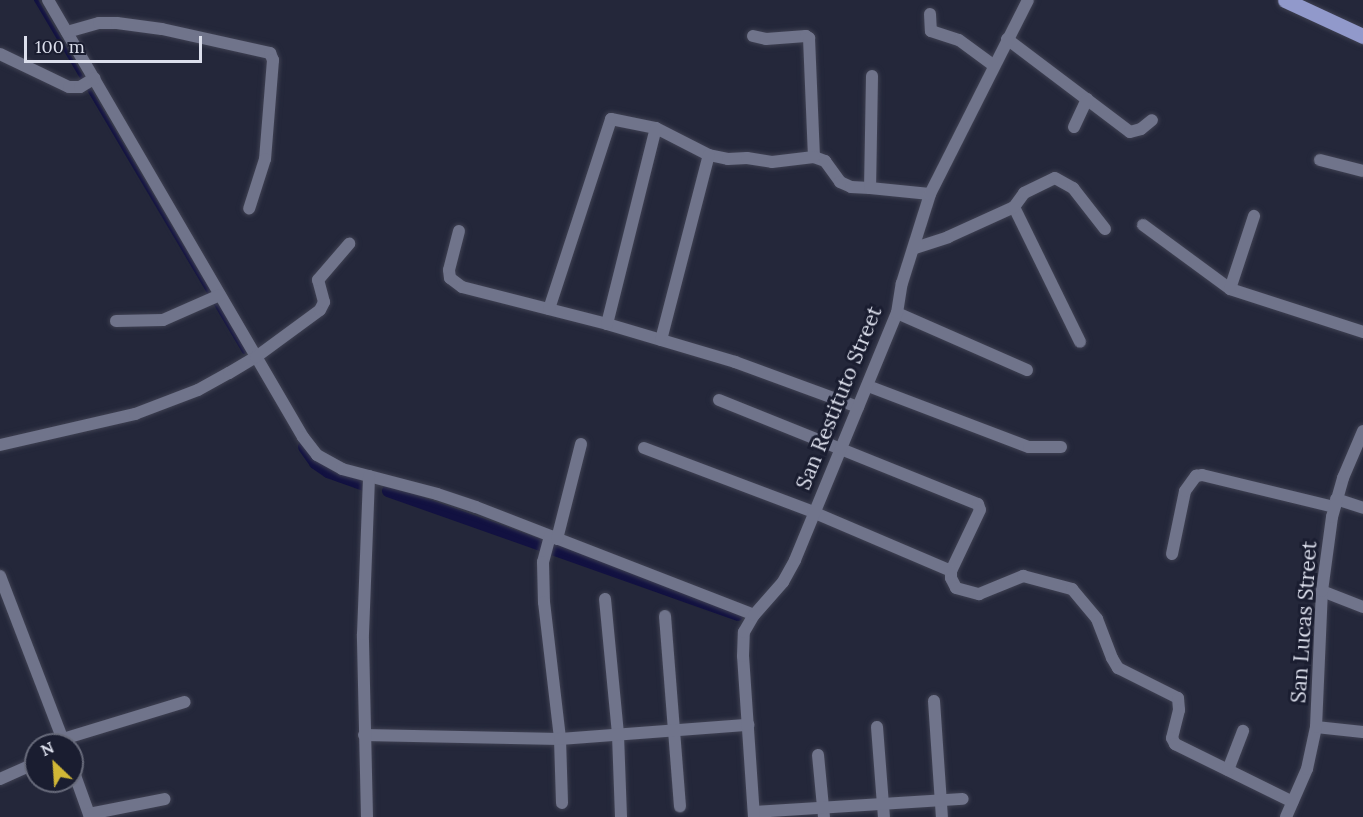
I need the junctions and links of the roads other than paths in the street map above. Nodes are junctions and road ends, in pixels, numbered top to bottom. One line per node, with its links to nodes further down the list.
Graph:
1 (48, 0): 5 (street)
2 (1028, 0): 8 (street, San Restituto Street)
3 (1285, 0): 7 (main road)
4 (930, 14): 10 (street)
5 (67, 32): 12 (street); 24 (street)
6 (753, 36): 18 (street)
7 (1363, 36)
8 (1007, 39): 10 (street, San Restituto Street); 13 (street)
9 (0, 54): 12 (street)
10 (993, 65): 22 (street, San Restituto Street)
11 (872, 76): 21 (street)
12 (88, 82): 32 (street)
13 (1087, 99): 14 (street); 15 (street)
14 (1152, 120)
15 (1074, 127)
16 (656, 128): 17 (street); 33 (street); 36 (street)
17 (709, 155): 18 (street); 38 (street)
18 (814, 157): 21 (street)
19 (1320, 160): 20 (street)
20 (1363, 171)
21 (870, 188): 22 (street)
22 (930, 194): 30 (street, San Restituto Street)
23 (1014, 207): 27 (street); 30 (street); 39 (street)
24 (249, 209)
25 (1254, 216): 31 (street)
26 (1143, 225): 31 (street)
27 (1105, 229)
28 (459, 231): 33 (street)
29 (349, 244): 40 (street)
30 (915, 248): 34 (street, San Restituto Street)
31 (1230, 289): 37 (street)
32 (214, 298): 35 (street); 40 (street)
33 (549, 309): 36 (street)
34 (897, 313): 41 (street); 42 (street, San Restituto Street)
35 (116, 321)
36 (607, 324): 38 (street)
37 (1363, 332)
38 (662, 340): 44 (street)
39 (1080, 342)
40 (256, 357): 47 (street); 51 (street)
41 (1027, 370)
42 (868, 386): 44 (street, San Restituto Street); 48 (street)
43 (719, 400): 50 (street)
44 (858, 407): 50 (street, San Restituto Street)
45 (1363, 431): 52 (street, San Lucas Street)
46 (581, 444): 55 (street)
47 (0, 445)
48 (1061, 447)
49 (644, 448): 54 (street)
50 (840, 449): 54 (street, San Restituto Street); 57 (street)
51 (369, 476): 55 (street); 74 (street)
52 (1335, 503): 53 (street); 56 (street); 59 (street, San Lucas Street)
53 (1363, 508)
54 (813, 512): 57 (street); 62 (street, San Restituto Street)
55 (550, 541): 62 (street); 76 (street)
56 (1172, 554)
57 (951, 571): 79 (street)
58 (0, 576): 72 (street)
59 (1322, 591): 61 (street); 68 (street, San Lucas Street)
60 (605, 599): 75 (street)
61 (1363, 607)
62 (754, 615): 66 (street, San Restituto Street)
63 (664, 616): 69 (street)
64 (934, 700): 84 (street)
65 (185, 702): 73 (street)
66 (748, 725): 69 (street); 90 (street, San Restituto Street)
67 (877, 727): 88 (street)
68 (1316, 727): 71 (street); 85 (street, San Lucas Street)
69 (674, 730): 75 (street); 87 (street)
70 (1243, 731): 79 (street)
71 (1363, 732)
72 (61, 733)
73 (84, 735)
74 (364, 735): 76 (street); 92 (street)
75 (618, 735): 76 (street); 93 (street)
76 (560, 739): 86 (street)
77 (818, 754): 89 (street)
78 (24, 768): 80 (street)
79 (1228, 770): 85 (street)
80 (0, 779)
81 (82, 793): 91 (street)
82 (165, 799): 91 (street)
83 (963, 799): 84 (street)
84 (940, 800): 88 (street); 94 (street)
85 (1293, 802): 95 (street, San Lucas Street)
86 (562, 803)
87 (680, 806)
88 (883, 811): 89 (street)
89 (824, 813): 90 (street)
90 (754, 814)
91 (90, 815)
92 (367, 817)
93 (621, 817)
94 (942, 817)
95 (1286, 817)

